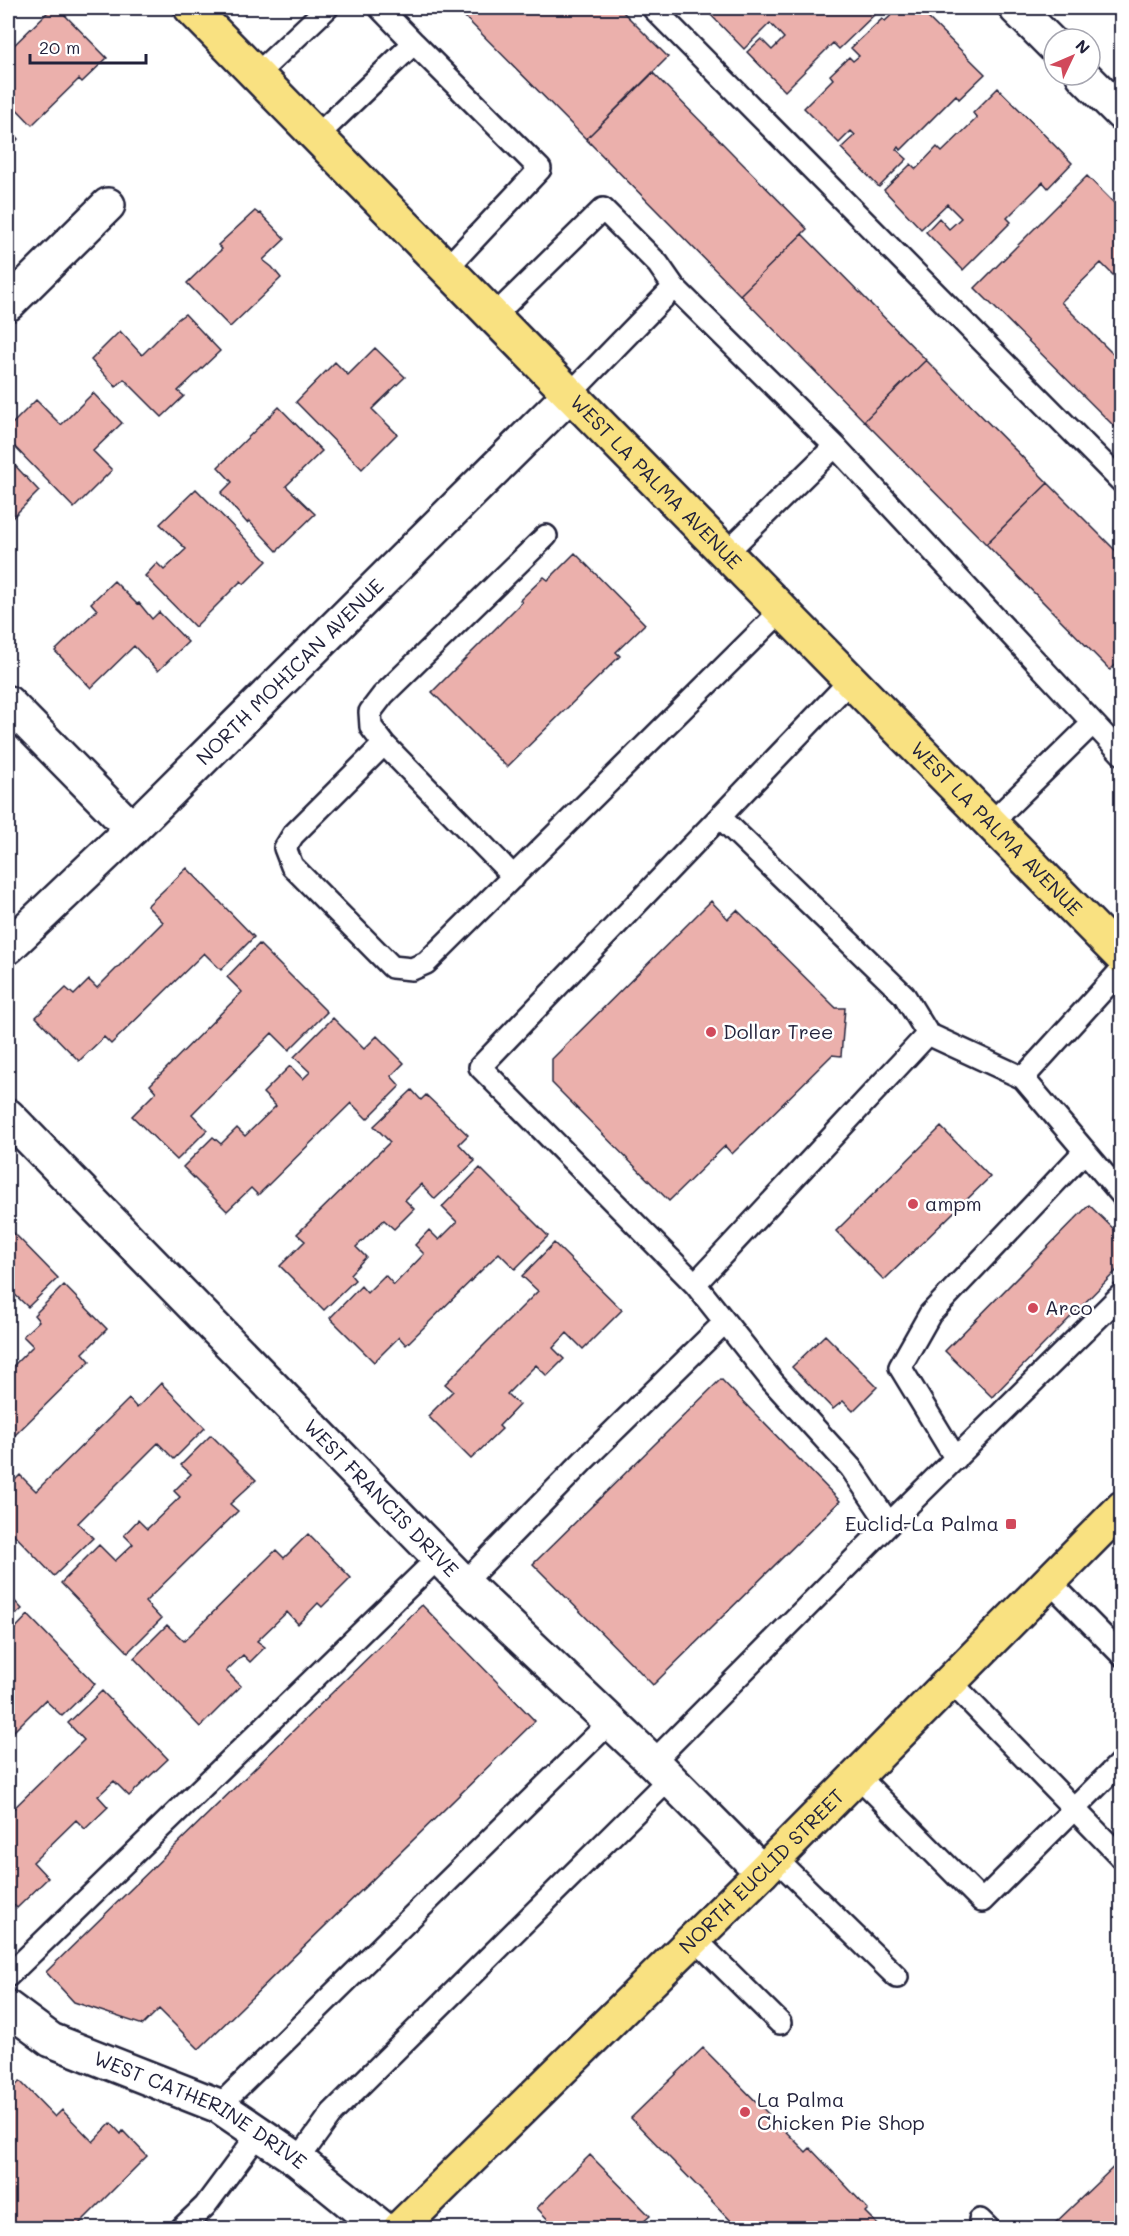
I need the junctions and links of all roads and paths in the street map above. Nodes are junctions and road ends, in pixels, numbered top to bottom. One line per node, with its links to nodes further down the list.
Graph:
1 (191, 8): 8 (main road, WEST LA PALMA AVENUE)
2 (327, 8): 8 (lane)
3 (380, 8): 7 (lane)
4 (653, 8): 19 (lane)
5 (1016, 8): 6 (street)
6 (1042, 34)
7 (414, 43): 11 (lane); 13 (lane)
8 (257, 75): 11 (main road, WEST LA PALMA AVENUE)
9 (1095, 87): 10 (street)
10 (1122, 114)
11 (317, 136): 13 (main road, WEST LA PALMA AVENUE)
12 (108, 204): 15 (street)
13 (447, 268): 16 (main road, WEST LA PALMA AVENUE)
14 (674, 287): 16 (lane); 17 (lane); 18 (lane)
15 (8, 304)
16 (494, 316): 17 (main road, WEST LA PALMA AVENUE)
17 (570, 394): 21 (main road, WEST LA PALMA AVENUE); 30 (street, NORTH MOHICAN AVENUE)
18 (835, 446): 21 (lane); 25 (lane)
19 (1122, 482)
20 (546, 536): 26 (lane)
21 (726, 553): 22 (main road, WEST LA PALMA AVENUE)
22 (783, 610): 23 (main road, WEST LA PALMA AVENUE); 31 (lane)
23 (851, 680): 28 (lane); 29 (main road, WEST LA PALMA AVENUE)
24 (8, 703): 30 (street)
25 (1092, 724): 27 (lane); 29 (lane)
26 (384, 744): 31 (lane); 31 (lane)
27 (1122, 754)
28 (720, 817): 35 (lane); 40 (lane)
29 (991, 823): 33 (main road, WEST LA PALMA AVENUE)
30 (132, 829): 32 (street, NORTH MOHICAN AVENUE)
31 (514, 876)
32 (8, 947)
33 (1122, 957)
34 (1122, 969): 36 (lane)
35 (928, 1034): 36 (lane); 40 (lane)
36 (1023, 1078): 38 (lane)
37 (8, 1116): 46 (street, WEST FRANCIS DRIVE)
38 (1084, 1152): 39 (lane); 43 (lane)
39 (1122, 1195)
40 (695, 1284): 42 (lane)
41 (1122, 1294): 43 (lane)
42 (725, 1322): 45 (lane); 48 (lane)
43 (956, 1459): 45 (lane)
44 (1122, 1508): 47 (main road, NORTH EUCLID STREET)
45 (889, 1524): 53 (lane)
46 (439, 1557): 48 (street, WEST FRANCIS DRIVE); 59 (lane)
47 (1049, 1581): 49 (lane); 50 (main road, NORTH EUCLID STREET)
48 (464, 1583): 51 (street, WEST FRANCIS DRIVE)
49 (1122, 1655)
50 (950, 1682): 54 (main road, NORTH EUCLID STREET); 55 (lane)
51 (611, 1721): 53 (street, WEST FRANCIS DRIVE); 63 (lane)
52 (1122, 1761): 55 (lane)
53 (661, 1770): 57 (street, WEST FRANCIS DRIVE); 65 (lane)
54 (857, 1775): 55 (lane); 57 (main road, NORTH EUCLID STREET)
55 (1074, 1809): 56 (lane)
56 (1122, 1858)
57 (769, 1865): 58 (main road, NORTH EUCLID STREET); 60 (lane)
58 (695, 1939): 62 (lane); 68 (main road, NORTH EUCLID STREET)
59 (8, 1976)
60 (897, 1977)
61 (8, 2008): 63 (street, WEST CATHERINE DRIVE)
62 (780, 2023)
63 (219, 2106): 64 (street, WEST CATHERINE DRIVE)
64 (260, 2132): 65 (street, WEST CATHERINE DRIVE); 66 (lane)
65 (298, 2160): 67 (street, WEST CATHERINE DRIVE)
66 (182, 2229)
67 (382, 2229)
68 (399, 2229)

